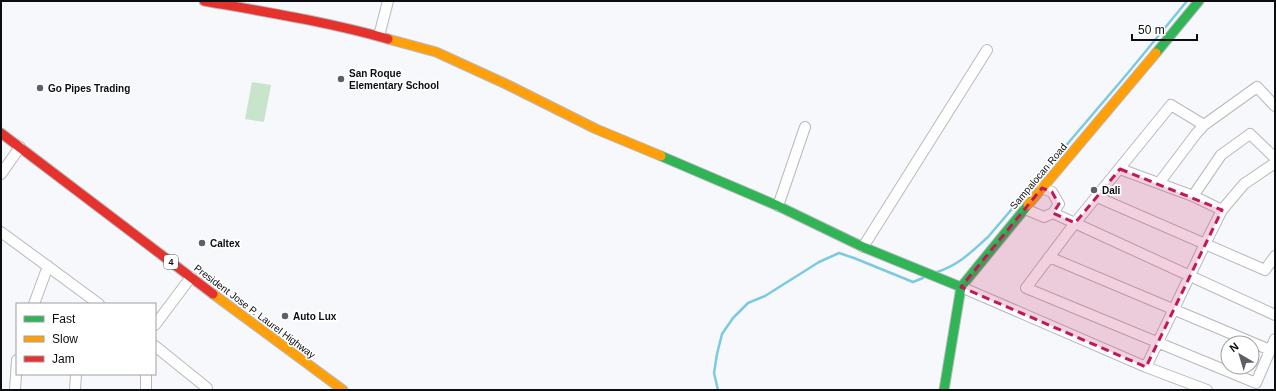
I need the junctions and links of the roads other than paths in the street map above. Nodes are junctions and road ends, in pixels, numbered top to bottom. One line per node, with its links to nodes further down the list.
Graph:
1 (204, 1): 4 (main road)
2 (388, 1): 5 (street)
3 (1199, 1): 17 (main road, Sampalocan Road)
4 (224, 3): 5 (main road)
5 (379, 36): 20 (main road)
6 (987, 50): 27 (street)
7 (1275, 106): 8 (street)
8 (1204, 125): 14 (street); 16 (street)
9 (805, 127): 20 (street)
10 (1, 133): 11 (main road, President Jose P. Laurel Highway / 4)
11 (20, 147): 15 (street); 32 (main road, President Jose P. Laurel Highway / 4)
12 (1275, 158): 18 (street)
13 (1275, 163): 22 (street)
14 (1120, 168): 16 (street); 19 (street)
15 (1, 174)
16 (1159, 183): 18 (street)
17 (1042, 188): 21 (main road, Sampalocan Road); 23 (street)
18 (1193, 196): 22 (street)
19 (1096, 197): 24 (street); 26 (street)
20 (778, 206): 27 (main road)
21 (1025, 209): 23 (street); 33 (main road, Sampalocan Road)
22 (1222, 210): 26 (street)
23 (1053, 213): 24 (street)
24 (1075, 223): 29 (street); 31 (street)
25 (1, 232): 30 (street)
26 (1205, 244): 28 (street); 31 (street)
27 (863, 247): 33 (main road)
28 (1275, 256)
29 (1049, 257): 36 (street); 40 (street)
30 (48, 266): 34 (street); 35 (street)
31 (1190, 276): 36 (street); 37 (street)
32 (191, 277): 38 (street); 51 (main road, President Jose P. Laurel Highway / 4)
33 (961, 287): 43 (street); 52 (main road, Sampalocan Road)
34 (34, 303)
35 (94, 303)
36 (1174, 309): 40 (street); 42 (street)
37 (1275, 315)
38 (156, 324)
39 (1275, 338): 42 (street)
40 (1158, 343): 42 (street); 43 (street)
41 (156, 347): 50 (street)
42 (1270, 350)
43 (1146, 367): 53 (street)
44 (16, 375): 47 (street)
45 (76, 375): 48 (street)
46 (146, 375): 49 (street)
47 (15, 390)
48 (75, 390)
49 (146, 390)
50 (207, 390)
51 (343, 390)
52 (944, 390)
53 (1207, 390)

